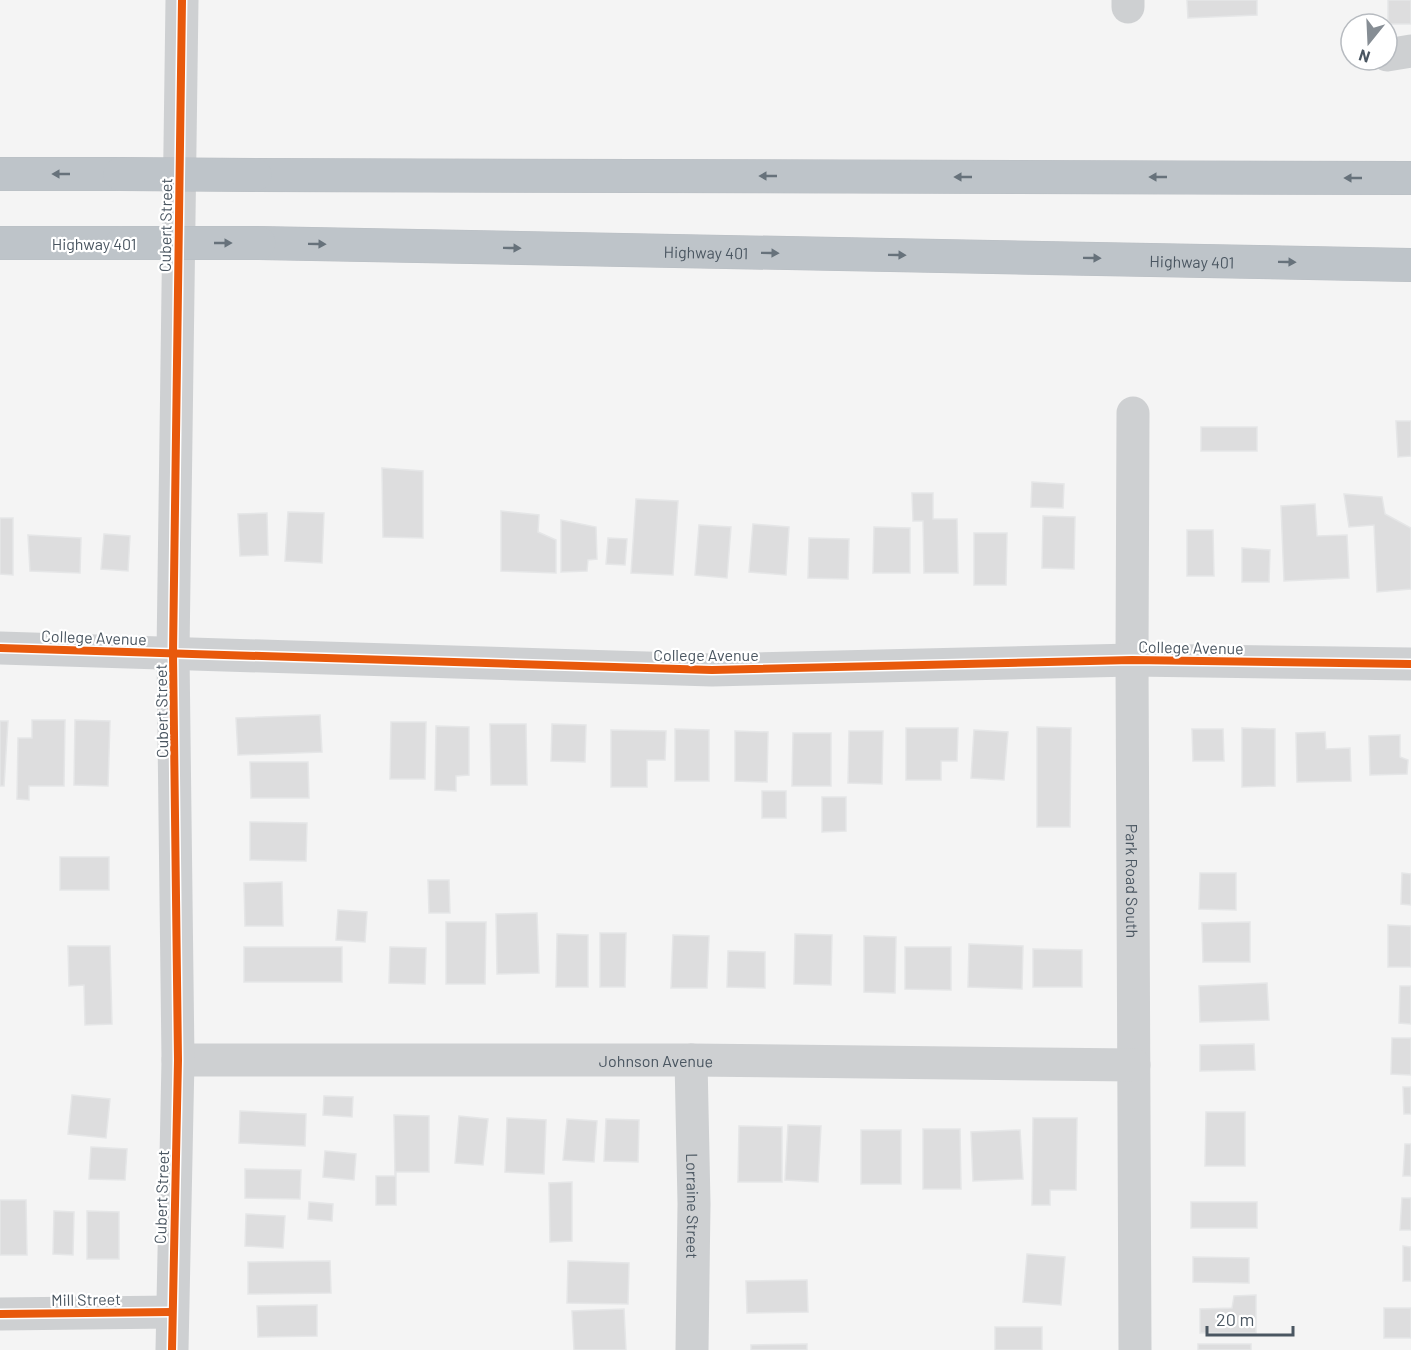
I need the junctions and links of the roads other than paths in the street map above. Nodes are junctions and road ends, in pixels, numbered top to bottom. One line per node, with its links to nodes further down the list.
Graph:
1 (182, 0): 8 (street, Cubert Street)
2 (0, 174): 3 (highway, one-way to 2, bridge)
3 (1411, 178)
4 (0, 243): 5 (highway, Highway 401, one-way to 5, bridge)
5 (1411, 265)
6 (1133, 412): 9 (street, Park Road South)
7 (0, 648): 8 (street, College Avenue)
8 (173, 652): 9 (street, College Avenue); 11 (street, Cubert Street)
9 (1132, 660): 10 (street, College Avenue); 13 (street, Park Road South)
10 (1411, 664)
11 (178, 1060): 12 (street, Johnson Avenue); 14 (street, Cubert Street)
12 (691, 1060): 13 (street, Johnson Avenue); 17 (street, Lorraine Street)
13 (1134, 1065): 18 (street, Park Road South)
14 (172, 1311): 15 (street, Mill Street); 16 (street, Cubert Street)
15 (0, 1314)
16 (172, 1350)
17 (692, 1350)
18 (1135, 1350)

